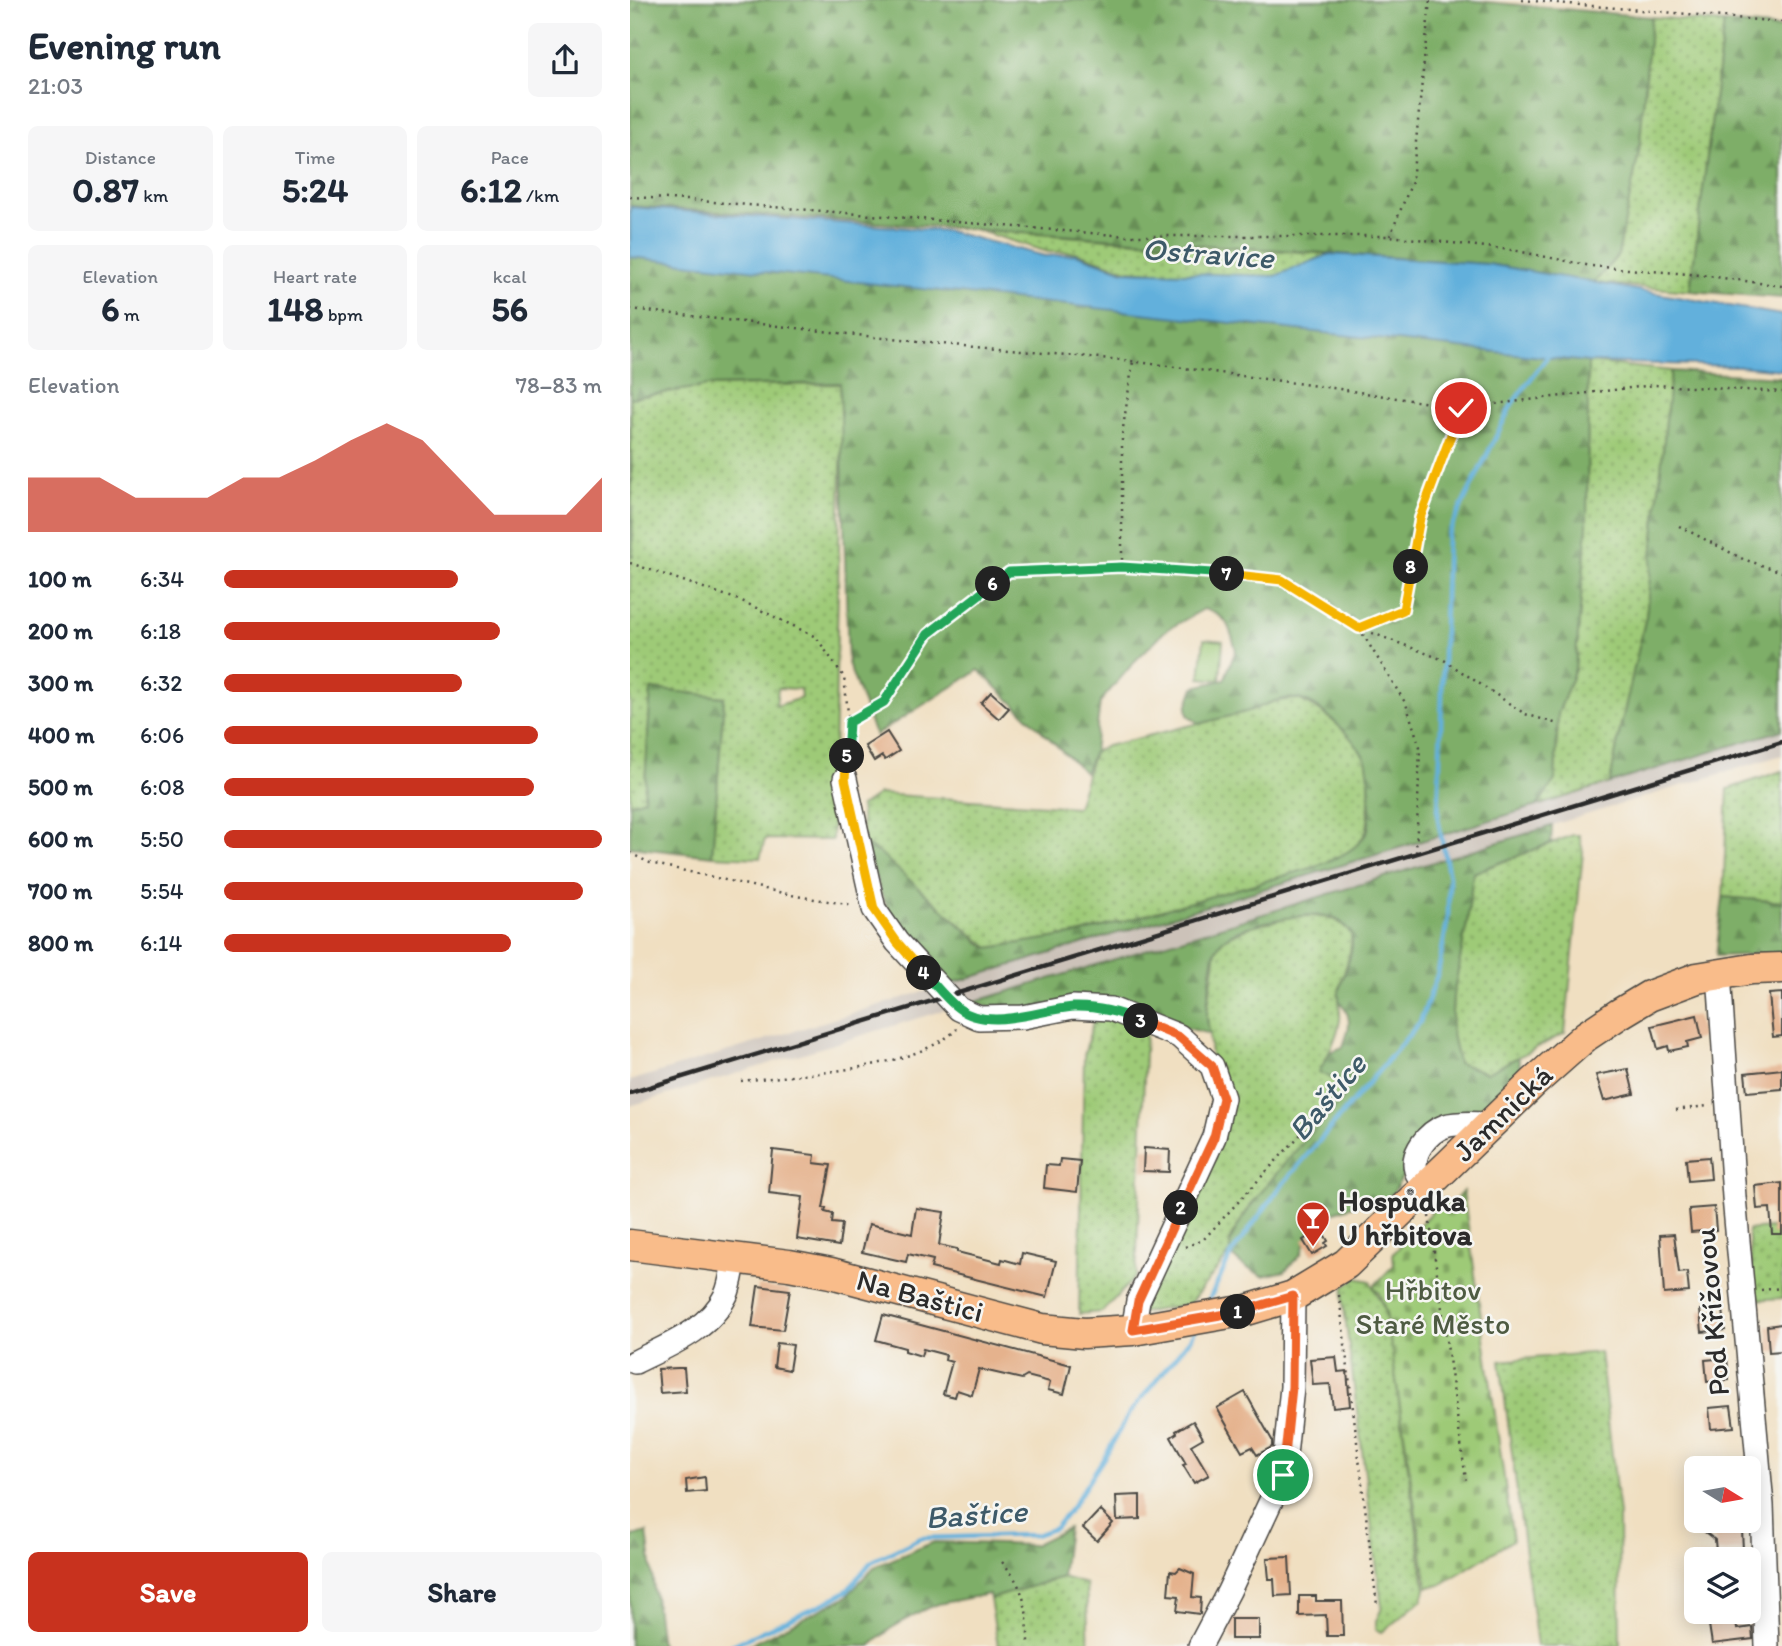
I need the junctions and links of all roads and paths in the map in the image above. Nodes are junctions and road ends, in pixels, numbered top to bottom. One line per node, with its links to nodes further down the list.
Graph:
1 (1430, 0): 7 (path)
2 (1522, 0): 4 (path)
3 (1593, 0): 4 (path)
4 (1595, 6): 5 (path)
5 (1782, 22)
6 (630, 197): 7 (path)
7 (1390, 236): 8 (path)
8 (1782, 286)
9 (630, 309): 10 (path)
10 (1133, 361): 12 (path); 15 (path)
11 (1782, 392): 12 (path)
12 (1461, 408): 17 (path)
13 (1679, 526): 16 (path)
14 (630, 563): 18 (path)
15 (1122, 567): 17 (path); 18 (path)
16 (1782, 572)
17 (1359, 628): 19 (path); 22 (path)
18 (849, 722): 20 (path)
19 (1558, 724)
20 (845, 779): 23 (street)
21 (630, 853): 23 (path)
22 (1416, 855)
23 (874, 909): 26 (street)
24 (1782, 968): 25 (main road, Jamnická)
25 (1719, 973): 28 (street, Pod Křížovou); 31 (main road, Jamnická)
26 (972, 1015): 27 (path); 33 (street)
27 (741, 1081)
28 (1728, 1103): 30 (path); 45 (street, Pod Křížovou)
29 (1325, 1108): 33 (path)
30 (1676, 1110)
31 (1428, 1197): 35 (main road, Jamnická); 40 (path)
32 (630, 1245): 34 (main road, Na Baštici)
33 (1161, 1252): 38 (street)
34 (735, 1258): 38 (main road, Na Baštici); 39 (street)
35 (1336, 1271): 36 (main road, Jamnická); 42 (path)
36 (1293, 1296): 37 (main road, Jamnická); 44 (street)
37 (1210, 1318): 38 (main road, Na Baštici)
38 (1133, 1330)
39 (635, 1362)
40 (1466, 1480)
41 (1002, 1562): 43 (path)
42 (1377, 1605)
43 (1028, 1646)
44 (1200, 1646)
45 (1767, 1646)

